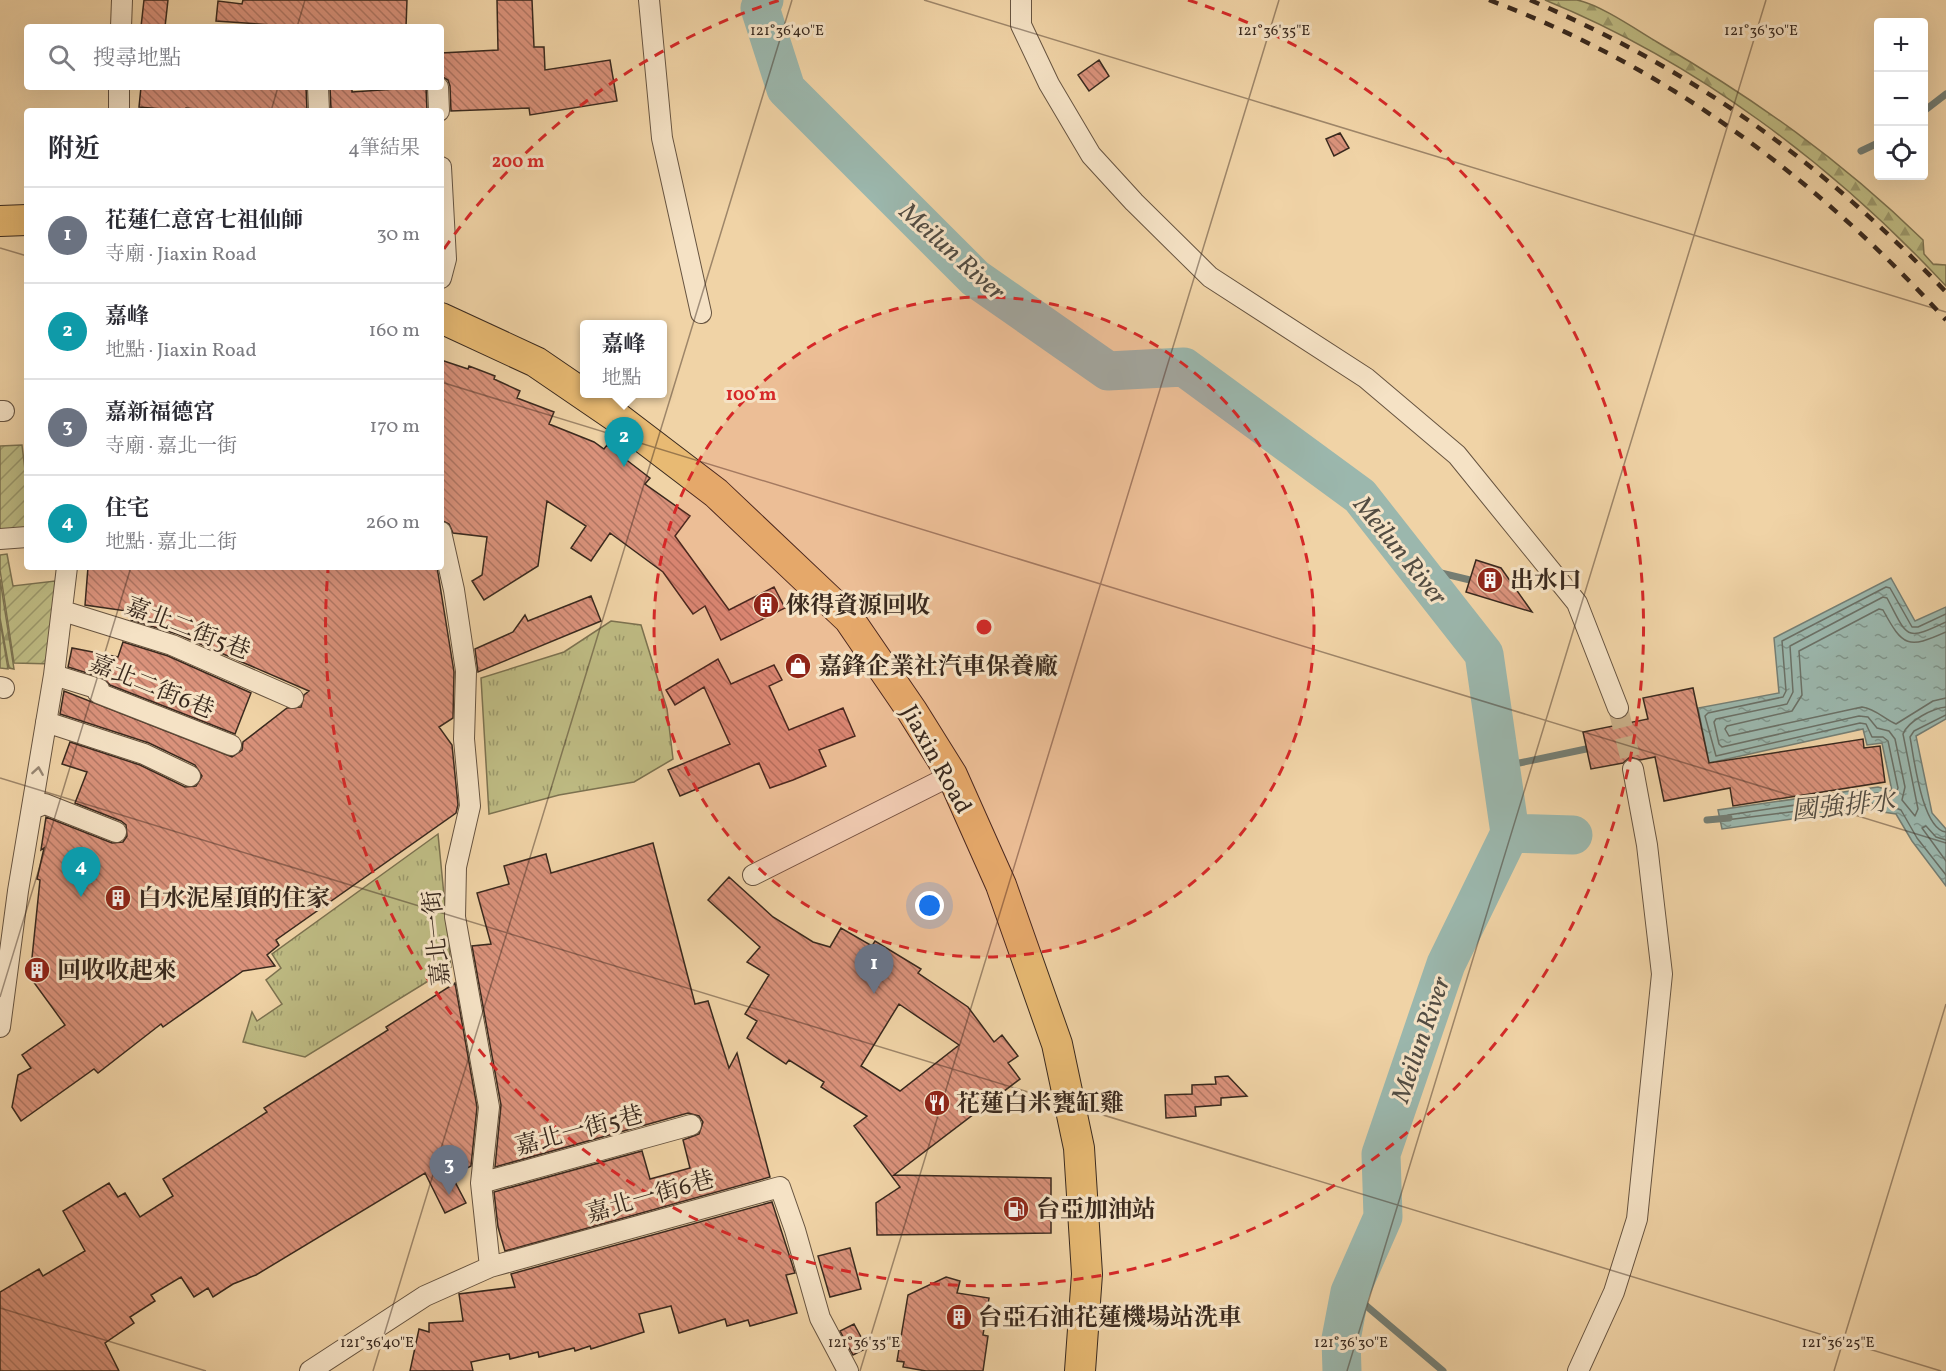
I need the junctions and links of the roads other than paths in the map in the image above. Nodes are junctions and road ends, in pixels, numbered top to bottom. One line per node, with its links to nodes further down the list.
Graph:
1 (122, 0): 4 (street)
2 (649, 0): 15 (street)
3 (1021, 0): 26 (street)
4 (121, 24)
5 (119, 90): 8 (street)
6 (318, 90): 9 (street)
7 (438, 90): 10 (street)
8 (119, 108)
9 (319, 108)
10 (439, 108)
11 (24, 220): 12 (main road)
12 (0, 221)
13 (444, 222): 14 (street)
14 (444, 267)
15 (701, 314)
16 (444, 319): 17 (main road, Jiaxin Road)
17 (580, 393)
18 (588, 398): 30 (main road, Jiaxin Road)
19 (24, 537): 20 (street)
20 (0, 539)
21 (444, 553): 39 (street, 嘉北一街)
22 (67, 570): 23 (street)
23 (63, 610): 24 (street); 25 (street, 嘉北二街5巷)
24 (54, 675): 27 (street); 28 (street, 嘉北二街6巷)
25 (293, 698)
26 (1618, 708)
27 (46, 722): 31 (street); 32 (street, one-way to 27)
28 (231, 745)
29 (1633, 769): 44 (street)
30 (952, 775): 34 (street); 43 (main road, Jiaxin Road)
31 (190, 776)
32 (32, 809): 33 (street); 35 (street)
33 (116, 832)
34 (753, 875)
35 (18, 891): 36 (street); 37 (street)
36 (0, 898)
37 (0, 1027)
38 (691, 1125): 39 (street, 嘉北一街5巷)
39 (481, 1183): 40 (street, 嘉北一街)
40 (490, 1268): 41 (street); 42 (street, 嘉北一街6巷)
41 (310, 1371)
42 (848, 1371)
43 (1080, 1371)
44 (1578, 1371)

